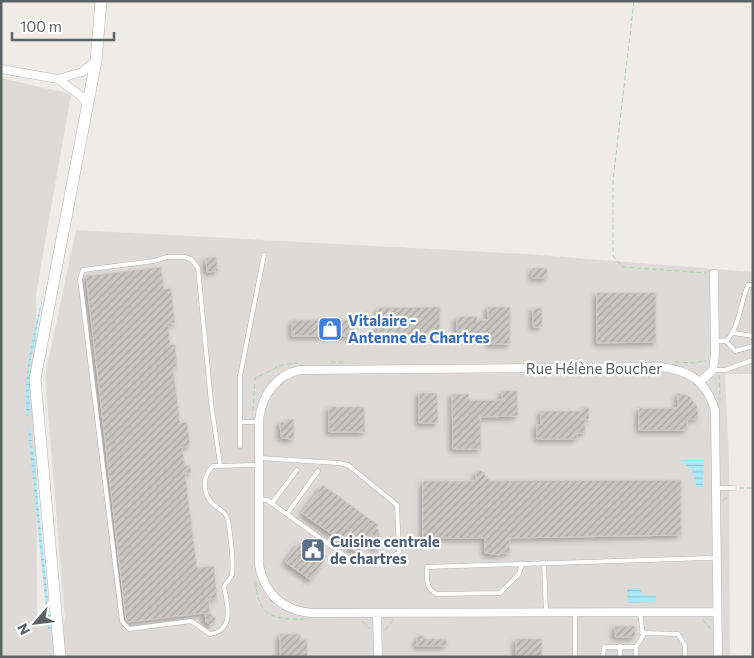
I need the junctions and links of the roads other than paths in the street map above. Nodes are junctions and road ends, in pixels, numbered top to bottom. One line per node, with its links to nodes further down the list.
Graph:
1 (101, 1): 2 (main road)
2 (96, 61): 4 (street); 5 (main road)
3 (1, 69): 4 (street)
4 (58, 79): 5 (street)
5 (87, 104): 40 (main road)
6 (264, 255): 17 (lane)
7 (714, 274): 11 (street)
8 (753, 285): 9 (lane)
9 (734, 333): 10 (lane); 12 (lane)
10 (753, 336)
11 (715, 341): 12 (lane); 15 (street)
12 (726, 341): 13 (lane)
13 (753, 346)
14 (753, 360): 15 (lane)
15 (713, 370): 16 (street)
16 (700, 382): 18 (street, Rue Hélène Boucher); 24 (street, Rue Hélène Boucher)
17 (240, 422): 18 (lane); 19 (lane)
18 (256, 422): 20 (street, Rue Hélène Boucher)
19 (240, 446)
20 (260, 462): 21 (lane); 26 (street, Rue Hélène Boucher); 28 (lane)
21 (220, 464): 21 (lane)
22 (297, 470): 27 (lane)
23 (318, 471): 28 (lane)
24 (717, 488): 25 (lane); 29 (street, Rue Hélène Boucher)
25 (734, 488)
26 (260, 499): 27 (lane); 36 (street, Rue Hélène Boucher)
27 (272, 503): 28 (lane)
28 (287, 514)
29 (717, 558): 30 (lane); 35 (street, Rue Hélène Boucher)
30 (544, 563): 31 (lane); 32 (lane)
31 (522, 564): 31 (lane)
32 (546, 612): 33 (street, Rue Hélène Boucher); 36 (street, Rue Hélène Boucher)
33 (575, 612): 34 (street, Rue Hélène Boucher); 42 (lane)
34 (640, 612): 35 (street, Rue Hélène Boucher); 37 (lane)
35 (717, 612): 47 (street)
36 (377, 613): 41 (street)
37 (642, 633): 39 (lane); 46 (lane)
38 (620, 646): 39 (lane); 43 (lane); 44 (lane)
39 (636, 646): 45 (lane)
40 (60, 657)
41 (378, 657)
42 (576, 657)
43 (602, 657)
44 (620, 657)
45 (636, 657)
46 (684, 657)
47 (718, 657)

